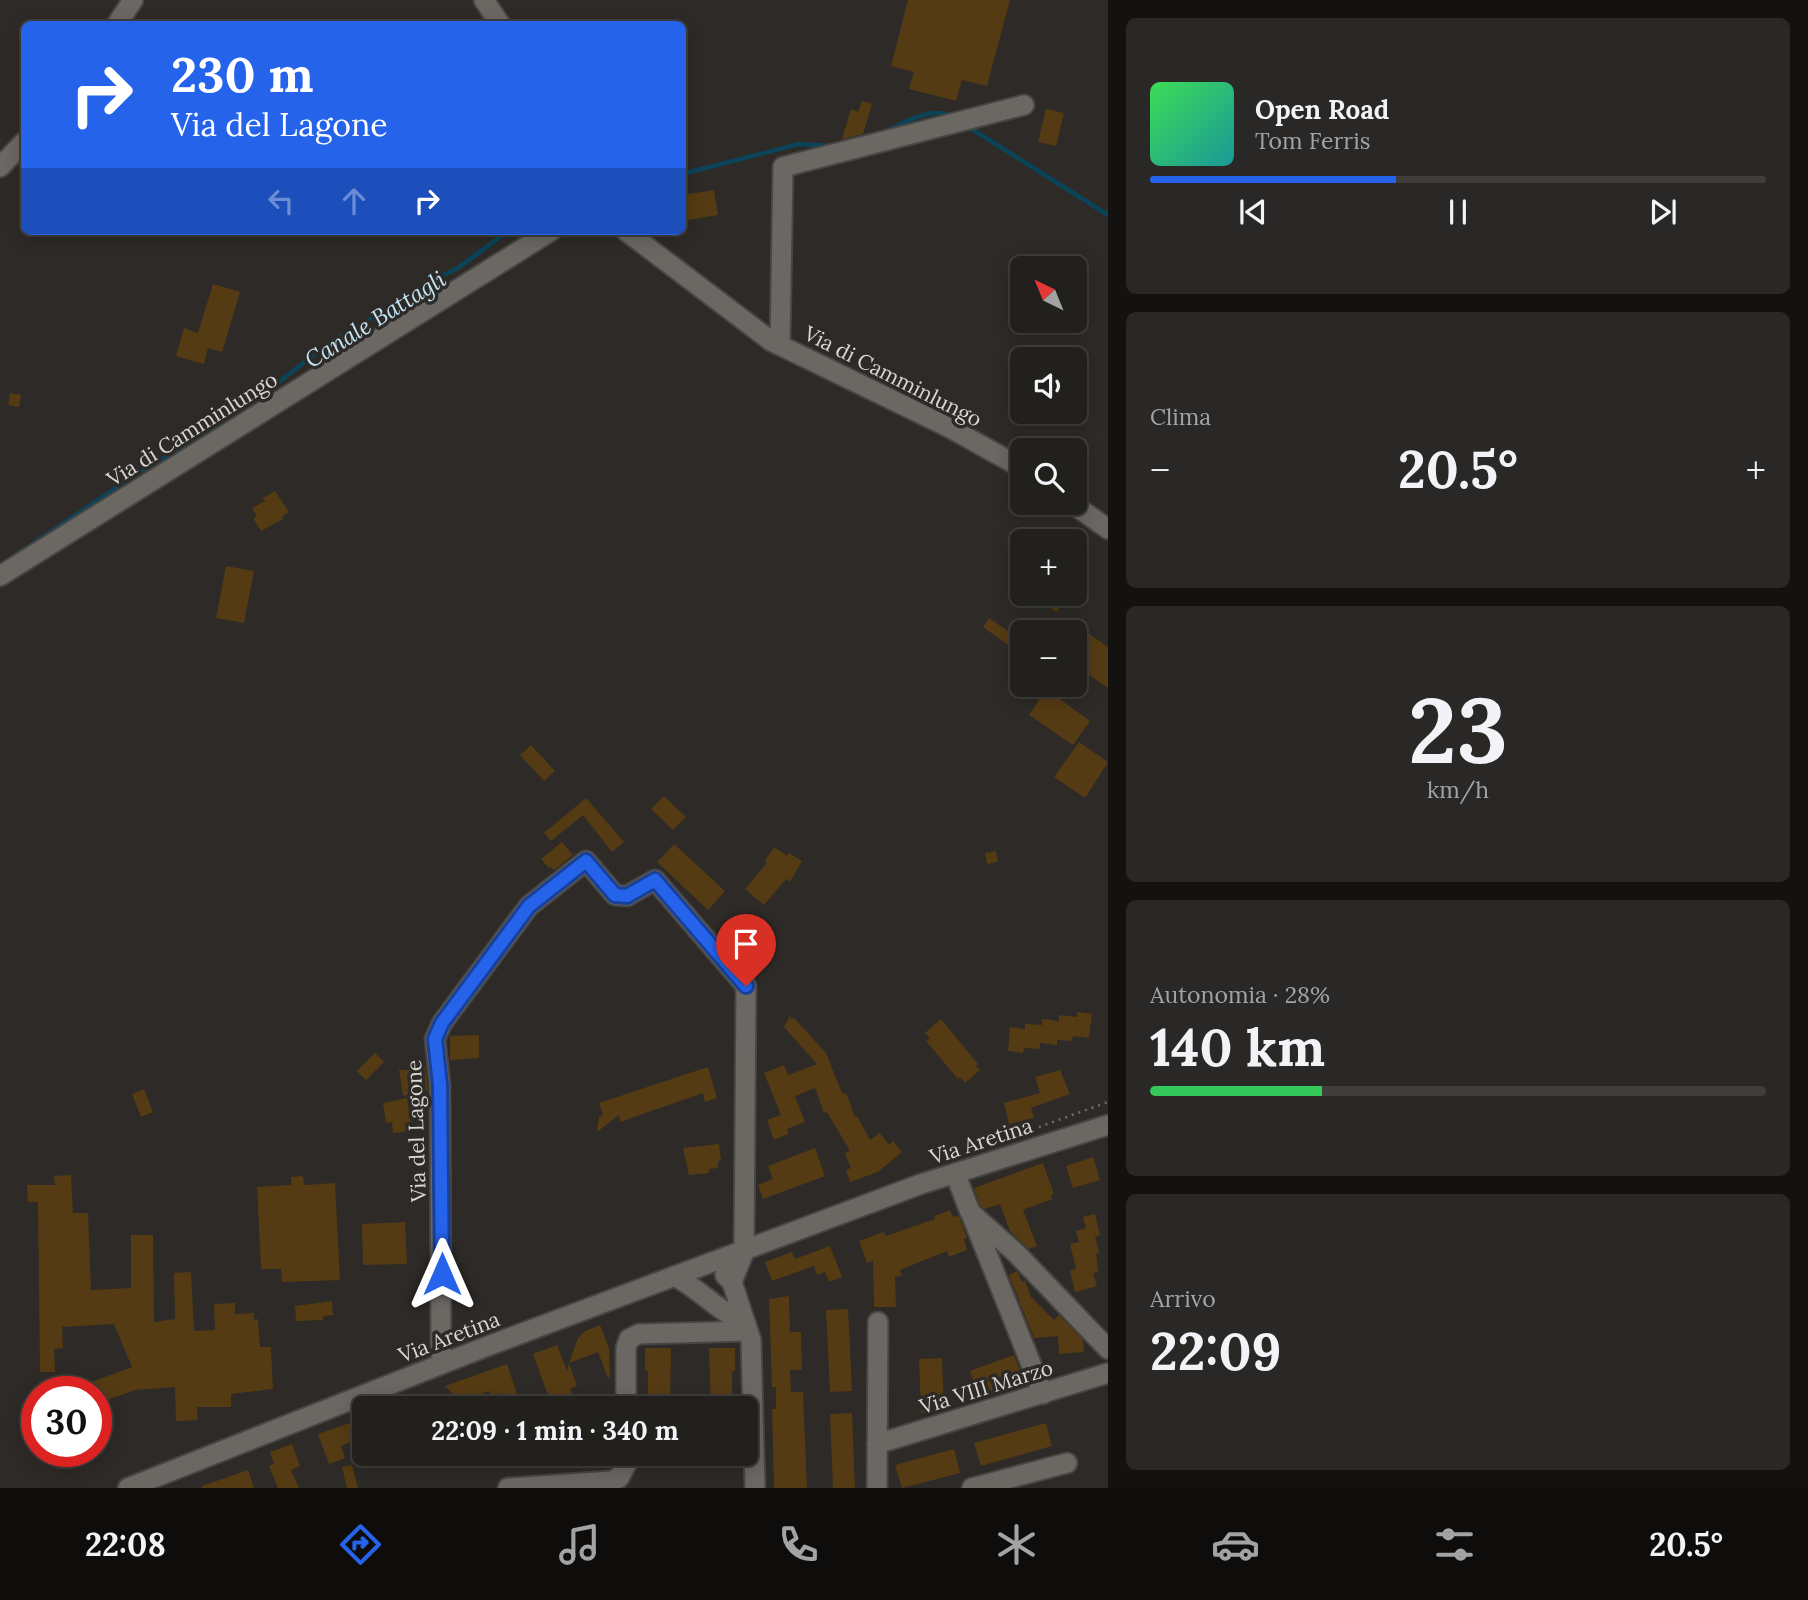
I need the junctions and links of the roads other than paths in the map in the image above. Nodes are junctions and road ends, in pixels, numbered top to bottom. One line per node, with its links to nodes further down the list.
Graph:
1 (133, 0): 3 (street)
2 (484, 0): 4 (street)
3 (119, 21)
4 (498, 21)
5 (1024, 105): 10 (street, Via di Camminlungo)
6 (21, 145): 7 (street)
7 (0, 167)
8 (545, 235): 14 (street, Via di Camminlungo)
9 (631, 235): 10 (street, Via di Camminlungo)
10 (780, 345): 11 (street, Via di Camminlungo)
11 (1010, 461)
12 (1087, 514): 13 (street)
13 (1108, 529)
14 (0, 576)
15 (1108, 1125): 16 (street, Via Aretina)
16 (954, 1173): 17 (street); 18 (street, Via Aretina)
17 (970, 1212): 25 (street); 28 (street)
18 (744, 1252): 19 (street, Via Aretina); 21 (street); 26 (street, Via del Lagone)
19 (712, 1263): 20 (street, Via Aretina); 21 (street); 22 (street)
20 (674, 1276): 22 (street); 26 (street, Via Aretina)
21 (732, 1282): 24 (street)
22 (714, 1302): 24 (street)
23 (878, 1322): 30 (street)
24 (747, 1328): 29 (street); 35 (street)
25 (1108, 1349)
26 (440, 1364): 33 (street, Via Aretina)
27 (1108, 1373): 28 (street, Via VIII Marzo)
28 (1042, 1394): 30 (street, Via VIII Marzo)
29 (626, 1396)
30 (877, 1444): 36 (street)
31 (1067, 1462): 37 (street)
32 (626, 1466): 34 (street)
33 (128, 1488)
34 (508, 1488)
35 (755, 1488)
36 (877, 1488)
37 (972, 1488)

